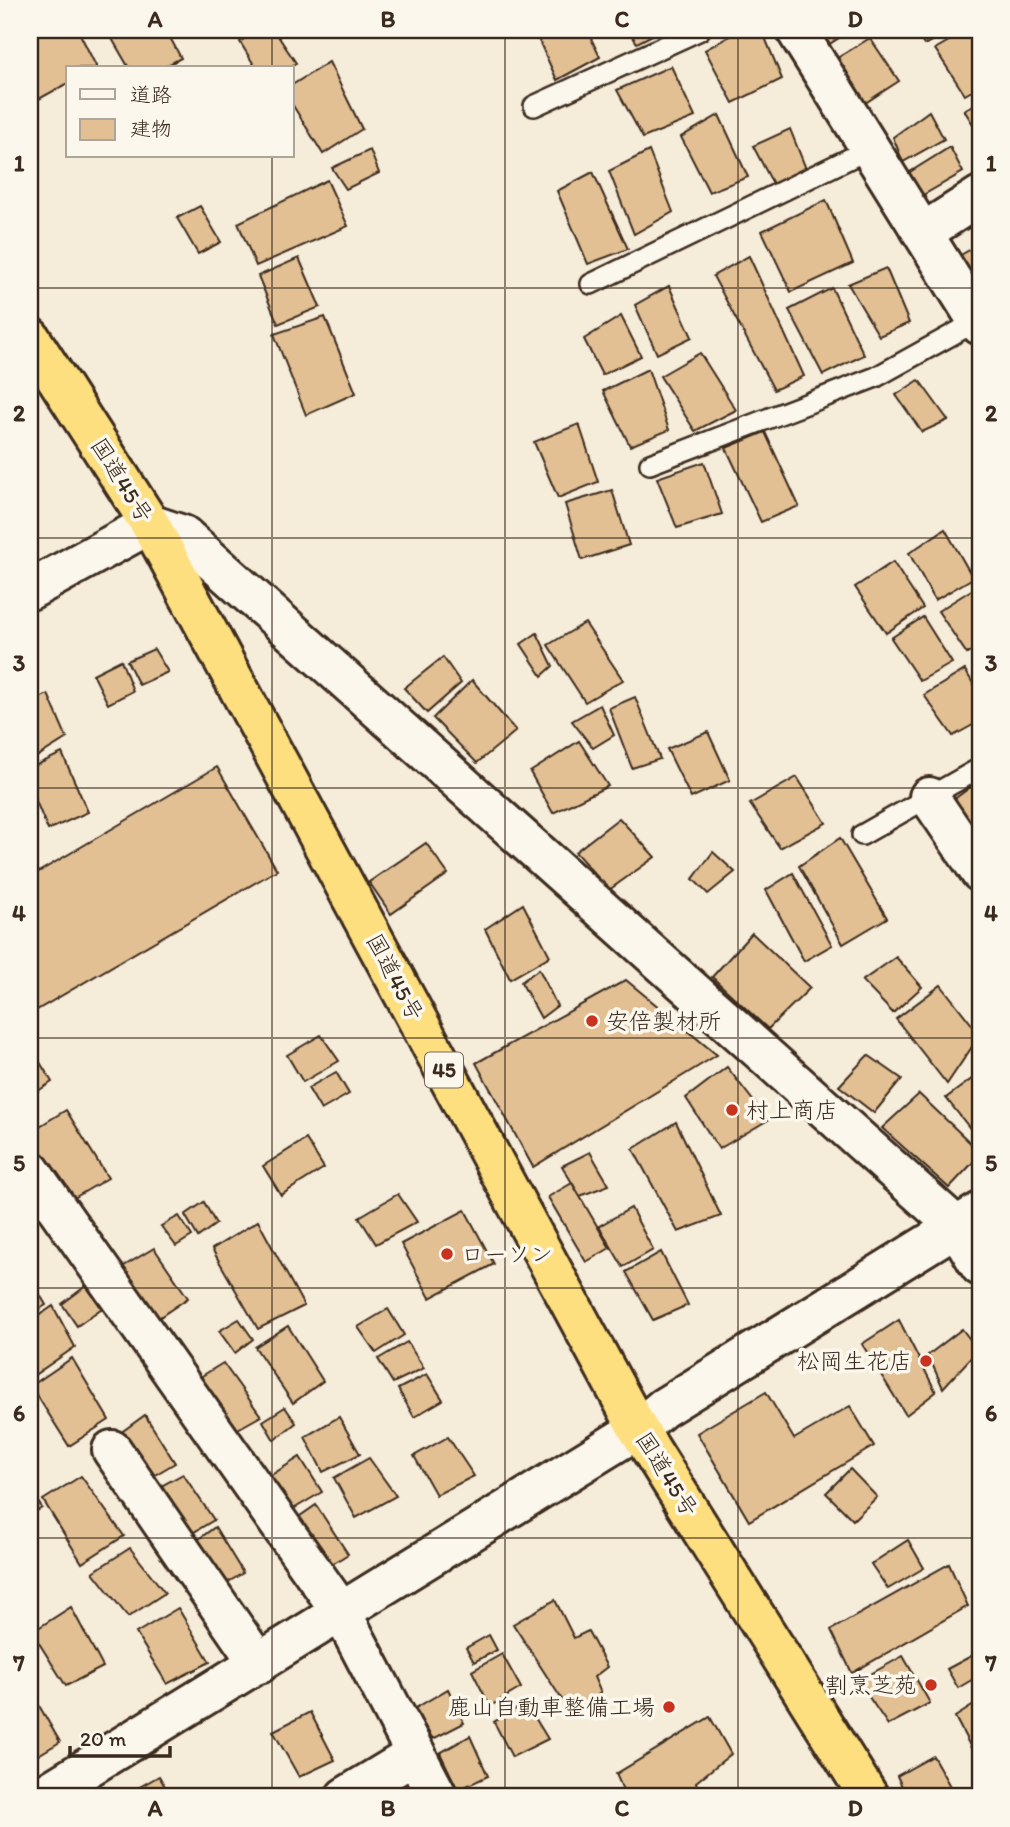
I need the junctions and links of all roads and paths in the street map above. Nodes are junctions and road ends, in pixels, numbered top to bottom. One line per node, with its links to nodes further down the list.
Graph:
1 (700, 30): 3 (lane)
2 (796, 30): 4 (street)
3 (534, 106)
4 (872, 148): 6 (street); 7 (lane)
5 (980, 196): 6 (street)
6 (924, 232): 8 (street)
7 (591, 284)
8 (979, 323): 10 (lane)
9 (30, 337): 11 (highway, 国道45号 / 45)
10 (650, 464)
11 (150, 524): 12 (street); 18 (street); 20 (highway, 国道45号 / 45)
12 (30, 590)
13 (980, 768): 14 (lane)
14 (929, 797): 15 (lane); 16 (street)
15 (862, 835)
16 (980, 872)
17 (30, 1170): 22 (street)
18 (968, 1219): 19 (street); 20 (street)
19 (980, 1266)
20 (638, 1429): 22 (street); 28 (highway, 国道45号 / 45)
21 (112, 1450): 23 (street)
22 (342, 1613): 23 (street); 24 (street)
23 (259, 1664): 25 (street)
24 (416, 1755): 26 (street); 27 (street)
25 (40, 1797)
26 (345, 1797)
27 (438, 1797)
28 (869, 1797)

